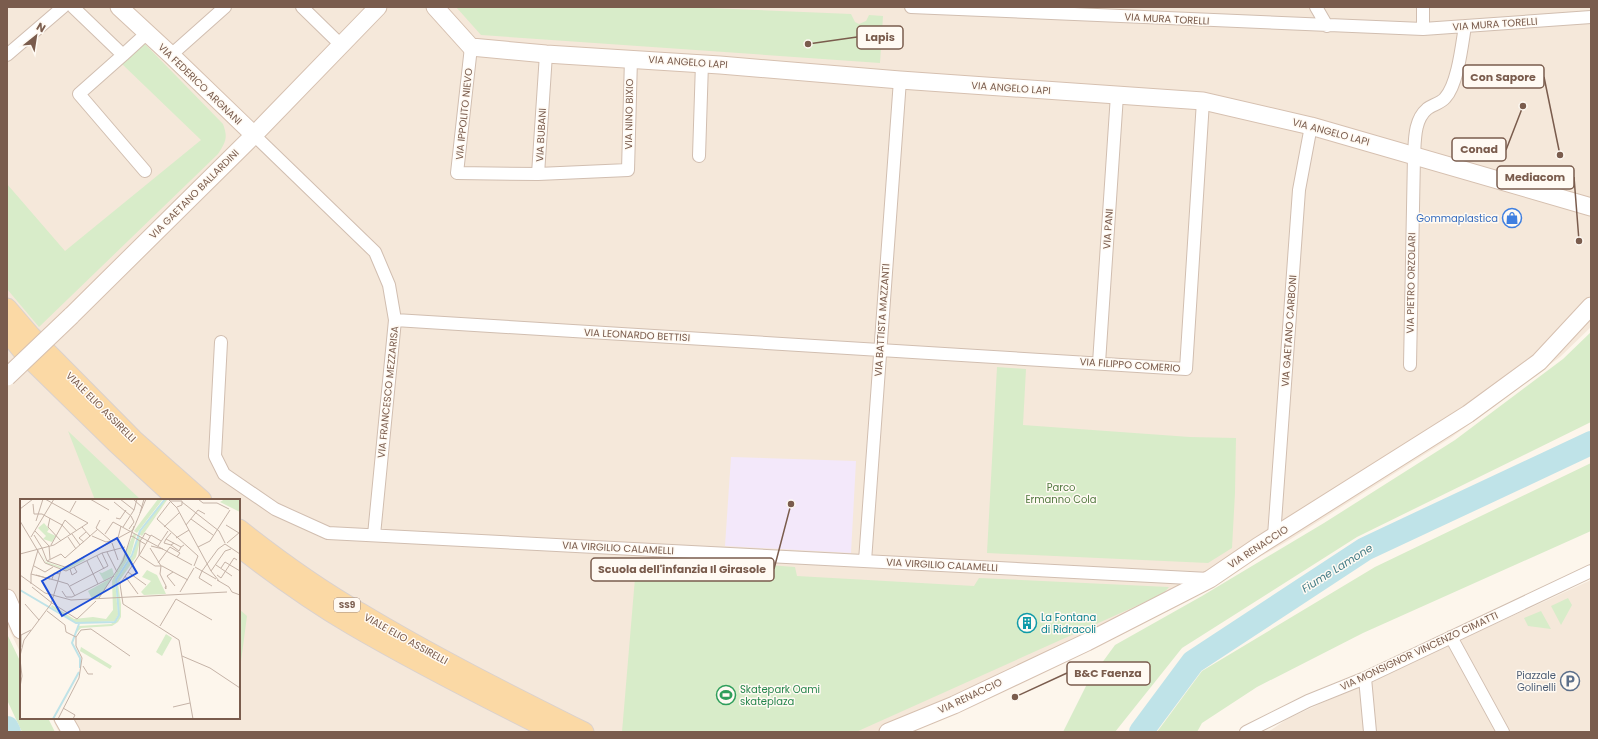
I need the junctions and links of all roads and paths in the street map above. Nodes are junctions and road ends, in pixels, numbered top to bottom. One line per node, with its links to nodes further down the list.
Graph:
1 (63, 7): 19 (street)
2 (73, 7): 20 (street)
3 (119, 7): 15 (street, VIA FEDERICO ARGNANI)
4 (225, 7): 21 (street)
5 (302, 7): 16 (street)
6 (378, 7): 16 (street, VIA GAETANO BALLARDINI)
7 (435, 7): 17 (street)
8 (911, 7): 12 (street, VIA MURA TORELLI)
9 (1316, 7): 12 (street)
10 (1423, 7): 14 (street)
11 (1591, 17): 13 (street, VIA MURA TORELLI)
12 (1327, 26): 14 (street, VIA MURA TORELLI)
13 (1465, 26): 14 (street, VIA MURA TORELLI); 30 (street, VIA PIETRO ORZOLARI)
14 (1423, 30)
15 (147, 33): 20 (street); 21 (street, VIA FEDERICO ARGNANI)
16 (341, 45): 28 (street, VIA GAETANO BALLARDINI)
17 (471, 47): 18 (street, VIA ANGELO LAPI); 33 (street, VIA IPPOLITO NIEVO)
18 (546, 54): 22 (street, VIA ANGELO LAPI); 33 (street, VIA BUBANI)
19 (7, 55)
20 (123, 55): 32 (street)
21 (171, 55): 28 (street, VIA FEDERICO ARGNANI)
22 (631, 58): 23 (street, VIA ANGELO LAPI); 31 (street, VIA NINO BIXIO)
23 (702, 63): 24 (street, VIA ANGELO LAPI); 29 (street)
24 (900, 80): 25 (street, VIA ANGELO LAPI); 40 (street, VIA BATTISTA MAZZANTI)
25 (1117, 95): 26 (street, VIA ANGELO LAPI); 41 (street, VIA PANI)
26 (1203, 101): 27 (street, VIA ANGELO LAPI); 41 (street, VIA FILIPPO COMERIO)
27 (1311, 126): 30 (street, VIA ANGELO LAPI); 48 (street, VIA GAETANO CARBONI)
28 (254, 135): 37 (street, VIA FRANCESCO MEZZARISA); 43 (street, VIA GAETANO BALLARDINI, bridge)
29 (699, 156)
30 (1414, 156): 34 (street, VIA ANGELO LAPI); 42 (street, VIA PIETRO ORZOLARI)
31 (628, 170): 33 (street, VIA BUBANI)
32 (145, 171)
33 (538, 174)
34 (1591, 207)
35 (1591, 306): 48 (street, VIA RENACCIO)
36 (7, 308): 45 (main road, VIALE ELIO ASSIRELLI)
37 (395, 320): 40 (street, VIA LEONARDO BETTISI); 47 (street, VIA FRANCESCO MEZZARISA)
38 (7, 332): 44 (main road, VIALE ELIO ASSIRELLI)
39 (222, 342): 47 (street, VIA VIRGILIO CALAMELLI)
40 (880, 350): 41 (street, VIA FILIPPO COMERIO); 50 (street, VIA BATTISTA MAZZANTI)
41 (1099, 363)
42 (1410, 365)
43 (7, 377)
44 (177, 499)
45 (201, 499)
46 (240, 530): 56 (main road, VIALE ELIO ASSIRELLI / SS9)
47 (374, 535): 50 (street, VIA VIRGILIO CALAMELLI)
48 (1274, 536): 52 (street, VIA RENACCIO)
49 (240, 548): 56 (main road, VIALE ELIO ASSIRELLI / SS9)
50 (865, 560): 52 (street, VIA VIRGILIO CALAMELLI)
51 (1591, 571): 55 (street, VIA MONSIGNOR VINCENZO CIMATTI)
52 (1210, 579): 62 (street, VIA RENACCIO)
53 (7, 598): 54 (street)
54 (20, 628)
55 (1451, 637): 57 (street, VIA MONSIGNOR VINCENZO CIMATTI); 65 (street)
56 (460, 677): 60 (main road, VIALE ELIO ASSIRELLI / SS9); 61 (main road, VIALE ELIO ASSIRELLI / SS9)
57 (1365, 678): 63 (street, VIA MONSIGNOR VINCENZO CIMATTI); 64 (street)
58 (64, 719): 59 (street)
59 (71, 732)
60 (554, 732)
61 (584, 732)
62 (888, 732)
63 (1246, 732)
64 (1370, 732)
65 (1503, 732)

